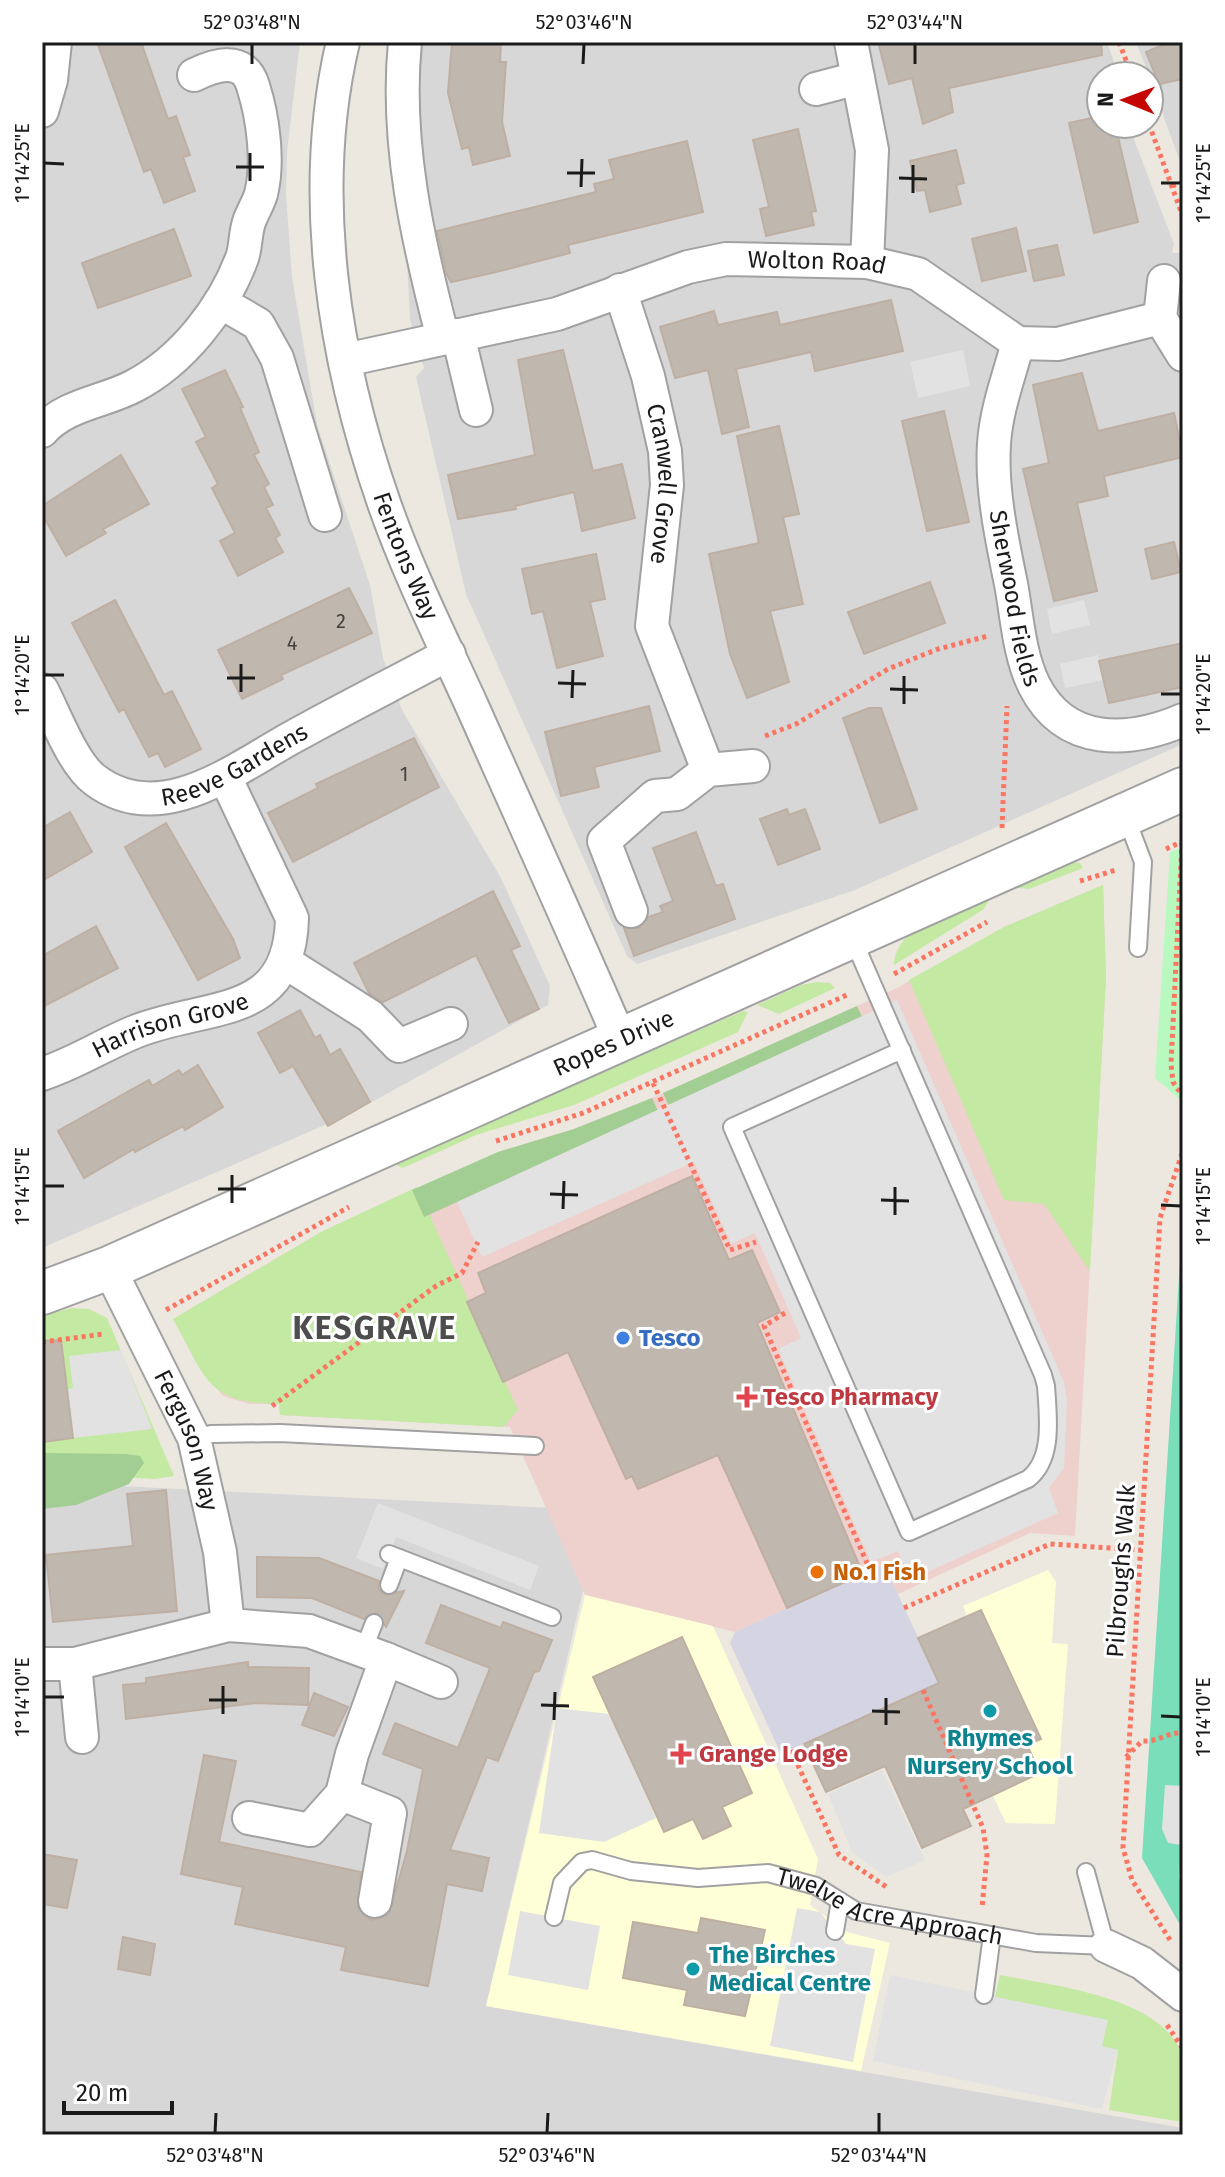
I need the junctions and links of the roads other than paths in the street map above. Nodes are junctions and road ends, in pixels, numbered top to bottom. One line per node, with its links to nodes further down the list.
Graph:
1 (55, 42): 8 (street)
2 (343, 42): 17 (street, Fentons Way)
3 (405, 42): 14 (street)
4 (851, 42): 6 (street)
5 (194, 75): 12 (street)
6 (858, 78): 7 (street); 9 (street)
7 (816, 89)
8 (42, 111)
9 (867, 262): 11 (street, Wolton Road); 15 (street, Wolton Road)
10 (1164, 281): 13 (street)
11 (620, 290): 14 (street, Wolton Road); 25 (street, Cranwell Grove)
12 (220, 302): 19 (street); 20 (street)
13 (1160, 318): 15 (street); 16 (street)
14 (451, 336): 17 (street, Wolton Road); 18 (street)
15 (1018, 343): 23 (street, Sherwood Fields)
16 (1183, 355)
17 (345, 360): 21 (street, Fentons Way)
18 (470, 412)
19 (42, 431)
20 (325, 515)
21 (449, 654): 26 (street, Reeve Gardens); 34 (street, Fentons Way)
22 (44, 699): 26 (street, Reeve Gardens)
23 (1183, 720)
24 (753, 766): 25 (street)
25 (708, 770): 29 (street)
26 (226, 779): 32 (street)
27 (1183, 789): 28 (street, Ropes Drive)
28 (1124, 813): 30 (street, Ropes Drive); 31 (lane)
29 (631, 911)
30 (852, 935): 34 (street, Ropes Drive); 35 (lane)
31 (1138, 948)
32 (285, 962): 33 (street); 36 (street, Harrison Grove)
33 (451, 1024)
34 (619, 1037): 37 (street, Ropes Drive)
35 (902, 1050): 35 (lane)
36 (42, 1074)
37 (109, 1268): 38 (street, Ropes Drive); 39 (street, Ferguson Way)
38 (42, 1293)
39 (194, 1438): 40 (lane); 43 (street, Ferguson Way)
40 (535, 1446)
41 (389, 1585): 42 (lane)
42 (552, 1617)
43 (228, 1625): 44 (street); 46 (street)
44 (374, 1644): 47 (street); 49 (street)
45 (42, 1664): 46 (street)
46 (75, 1664): 48 (street)
47 (441, 1682)
48 (82, 1737)
49 (342, 1794): 50 (street); 52 (street)
50 (249, 1818)
51 (1086, 1872): 57 (lane)
52 (375, 1901)
53 (840, 1901): 54 (lane, Twelve Acre Approach); 55 (lane); 56 (lane, Twelve Acre Approach)
54 (554, 1917)
55 (835, 1931)
56 (986, 1934): 57 (lane, Twelve Acre Approach); 59 (lane)
57 (1106, 1946): 58 (street, Twelve Acre Approach)
58 (1174, 1987)
59 (984, 1995)

